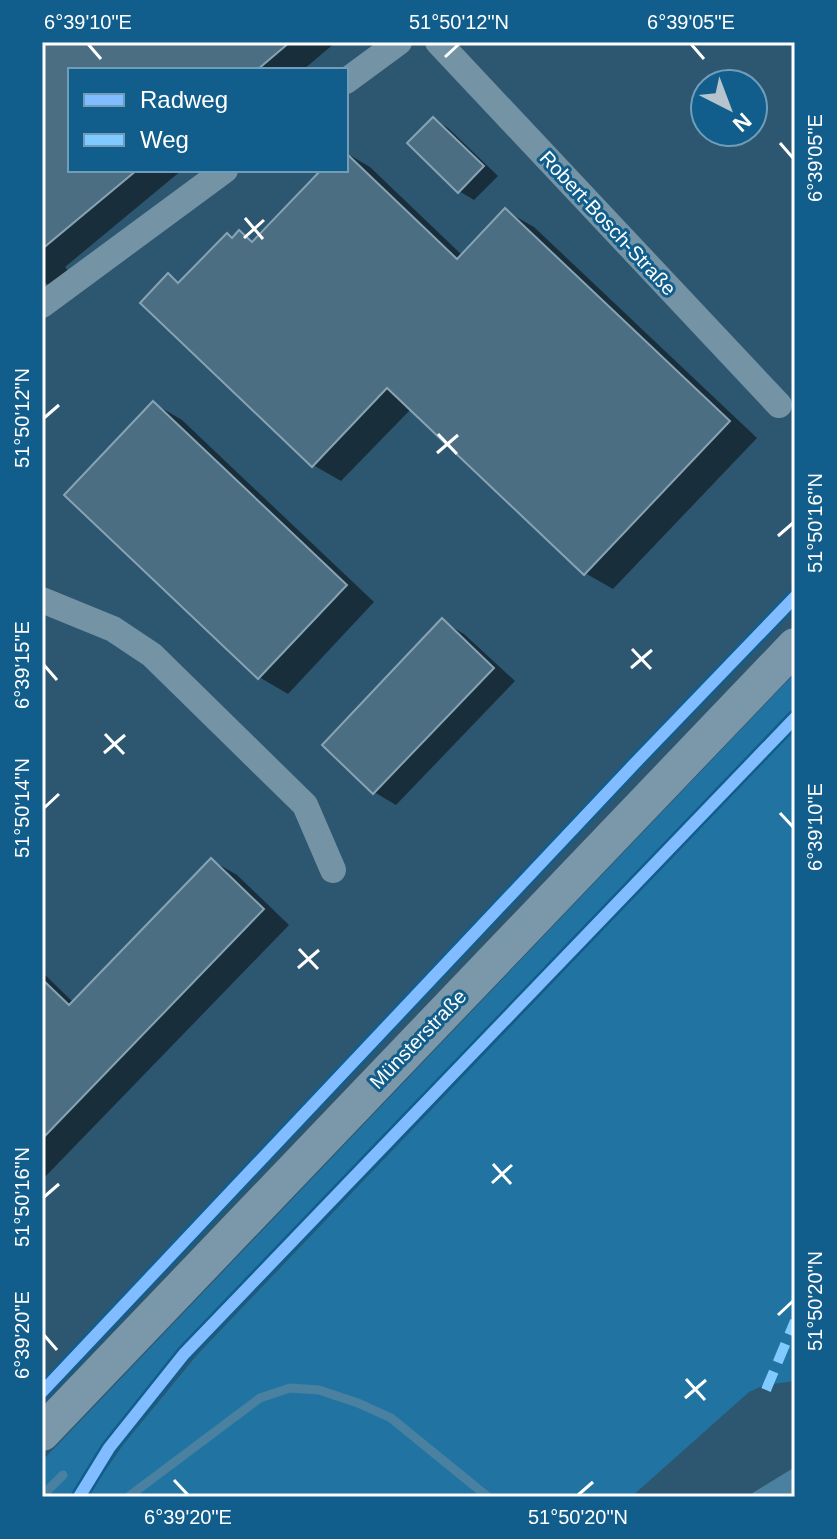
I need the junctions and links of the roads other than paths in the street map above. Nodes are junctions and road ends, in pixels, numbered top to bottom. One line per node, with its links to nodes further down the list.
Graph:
1 (399, 42): 3 (street)
2 (438, 42): 6 (street, Robert-Bosch-Straße)
3 (348, 80)
4 (222, 172): 5 (street)
5 (42, 305)
6 (779, 405)
7 (42, 600): 9 (street)
8 (795, 646): 10 (main road, Münsterstraße)
9 (333, 870)
10 (42, 1433)

